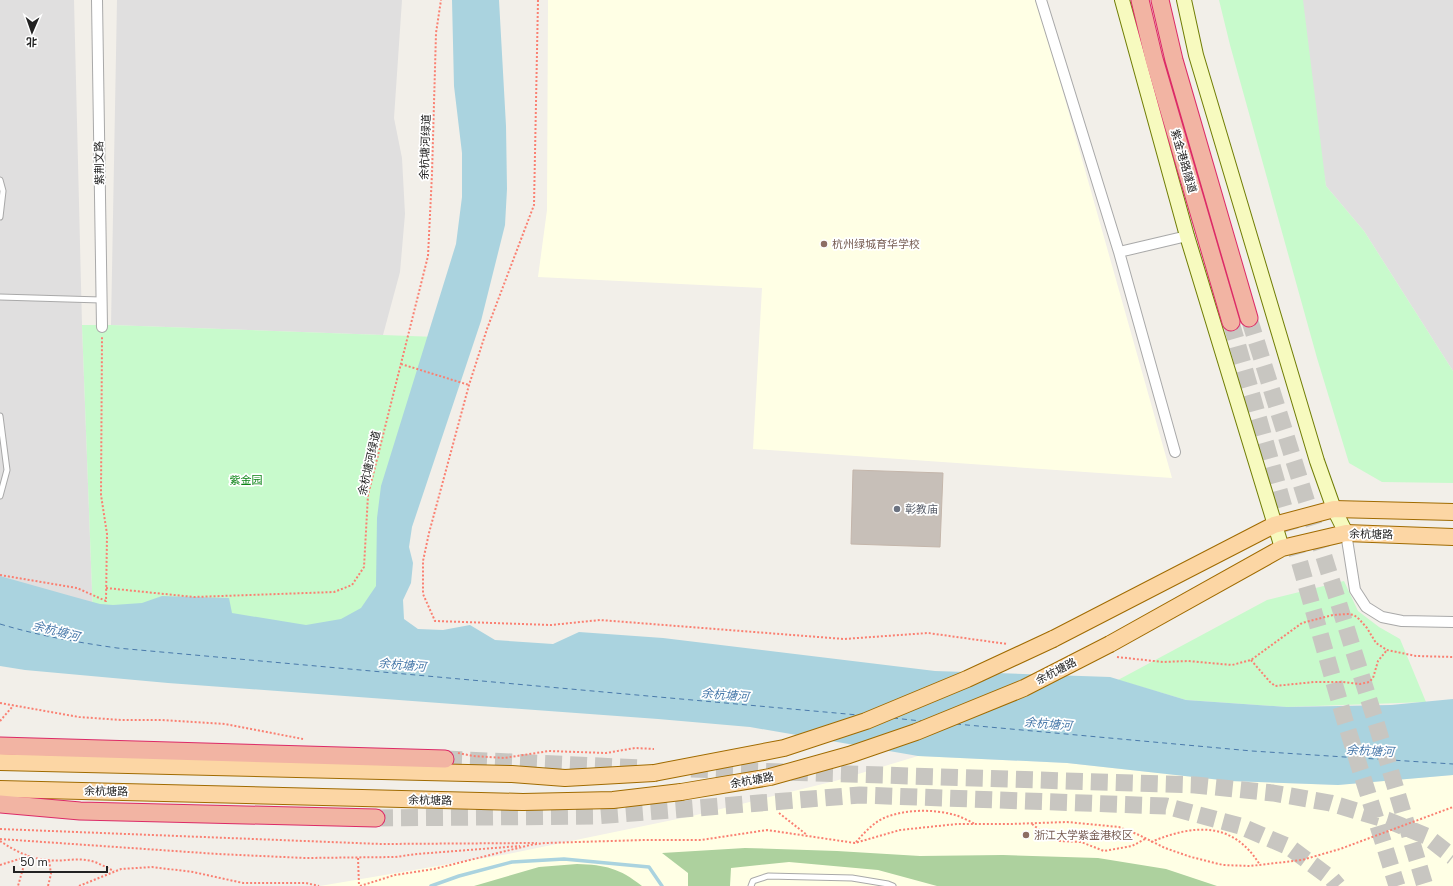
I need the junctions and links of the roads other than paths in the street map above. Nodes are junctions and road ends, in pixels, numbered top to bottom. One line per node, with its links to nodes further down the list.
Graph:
1 (97, 0): 12 (street, 紫荆文路)
2 (1041, 0): 10 (street)
3 (1122, 0): 9 (main road)
4 (1140, 0): 14 (highway, 紫金港路隧道)
5 (1184, 0): 19 (main road)
6 (1161, 2): 13 (highway, 紫金港路隧道)
7 (0, 180): 8 (lane)
8 (0, 217)
9 (1186, 236): 10 (street); 21 (main road)
10 (1119, 252): 17 (street)
11 (0, 297): 12 (lane)
12 (101, 300): 15 (street, 紫荆文路)
13 (1249, 318)
14 (1231, 322)
15 (102, 327)
16 (0, 416): 18 (lane)
17 (1175, 452)
18 (0, 496)
19 (1334, 509): 20 (main road); 21 (main road); 22 (main road)
20 (1453, 512)
21 (1274, 525): 24 (main road); 28 (main road, bridge)
22 (1346, 533): 23 (main road, 余杭塘路); 24 (main road, 余杭塘路); 25 (street)
23 (1453, 537)
24 (1282, 548): 29 (main road, 余杭塘路, bridge)
25 (1453, 622)
26 (0, 746): 27 (highway)
27 (451, 756)
28 (0, 762)
29 (0, 789)
30 (0, 804): 31 (highway)
31 (376, 818)
32 (751, 886): 33 (lane)
33 (893, 886)

